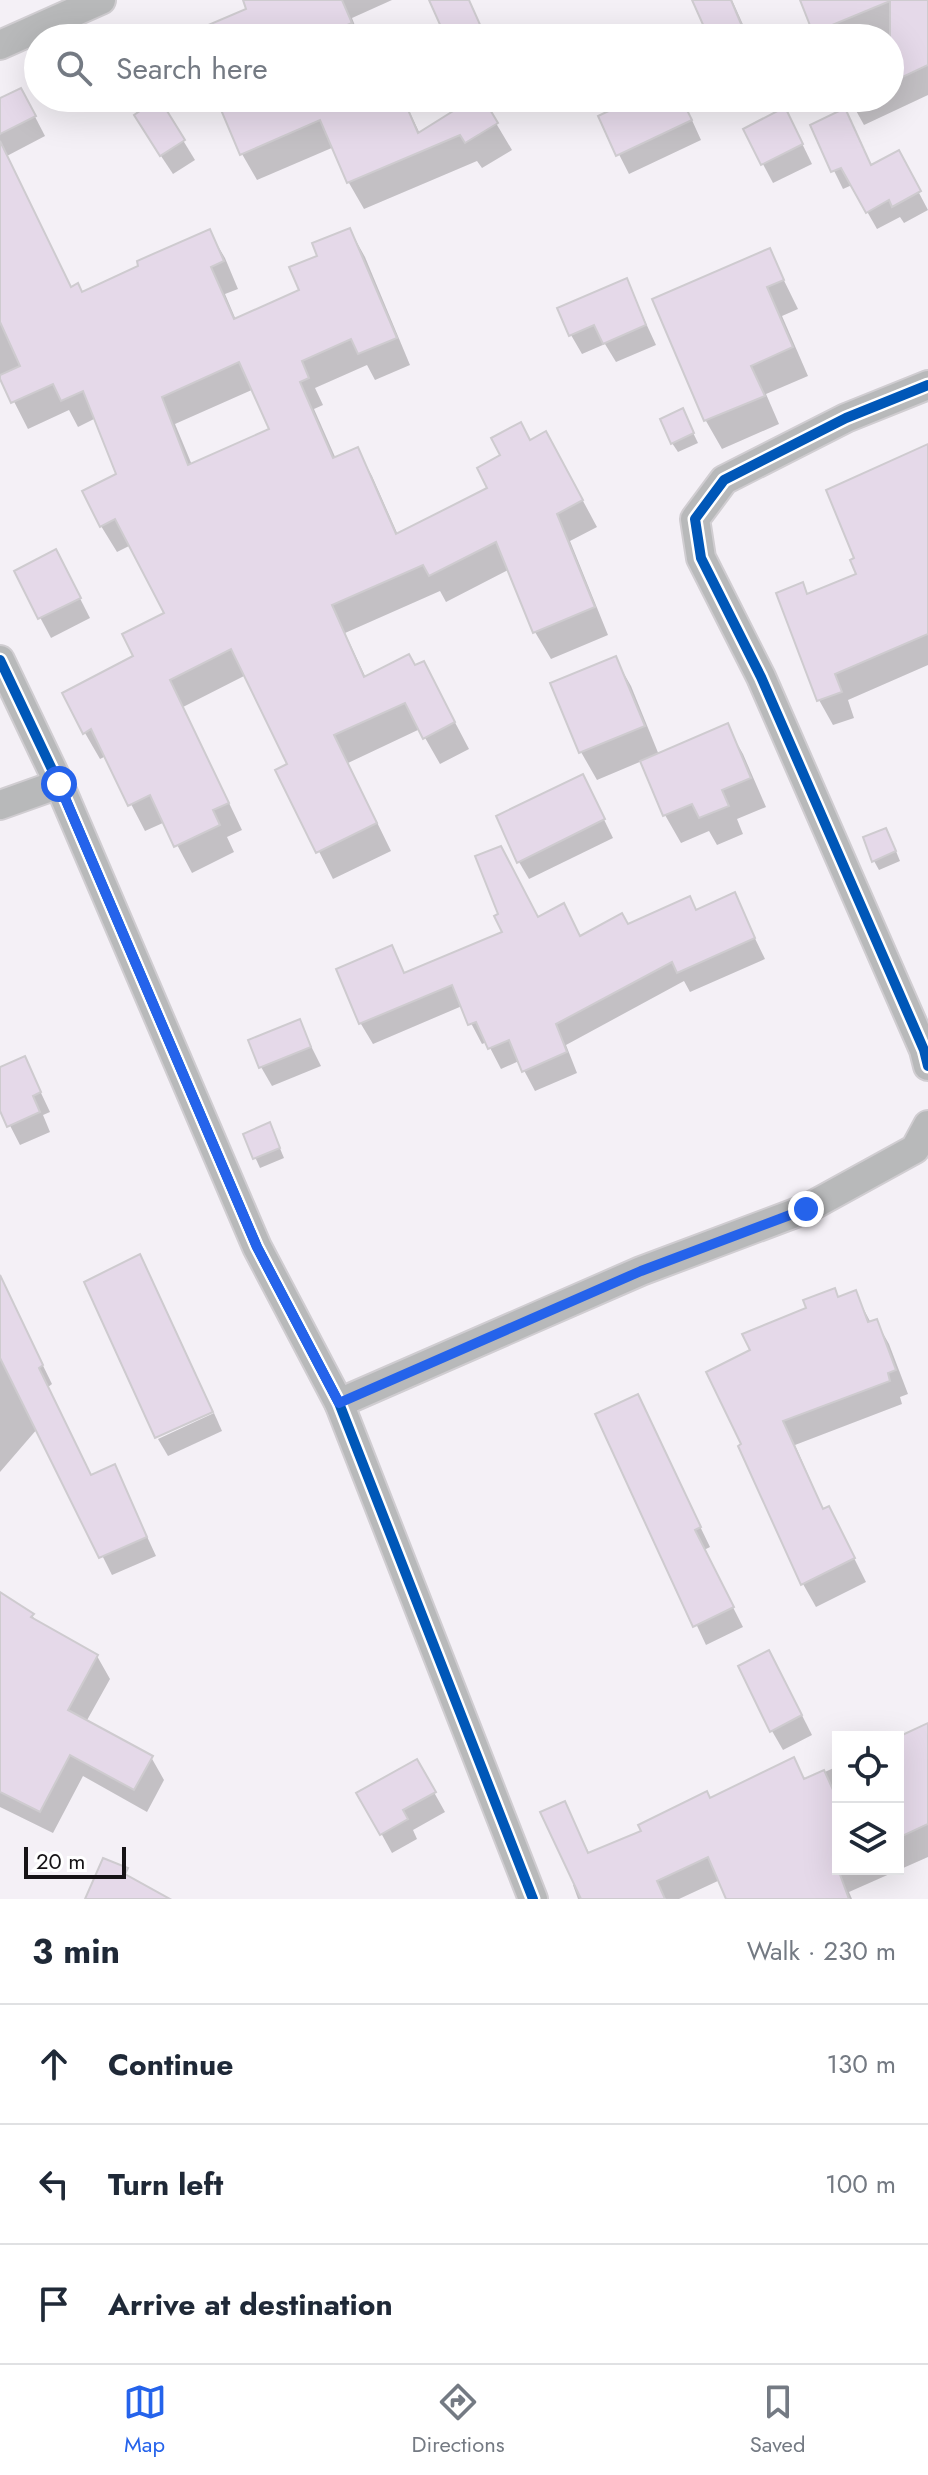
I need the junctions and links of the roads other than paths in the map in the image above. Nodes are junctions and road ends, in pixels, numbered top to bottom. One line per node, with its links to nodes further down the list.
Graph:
1 (101, 0): 2 (street)
2 (47, 24)
3 (24, 34): 4 (street)
4 (0, 45)
5 (928, 385): 9 (street)
6 (0, 660): 7 (street)
7 (59, 784): 8 (street); 11 (street)
8 (0, 805)
9 (928, 1066)
10 (928, 1125): 11 (street)
11 (339, 1403): 12 (street)
12 (533, 1899)

